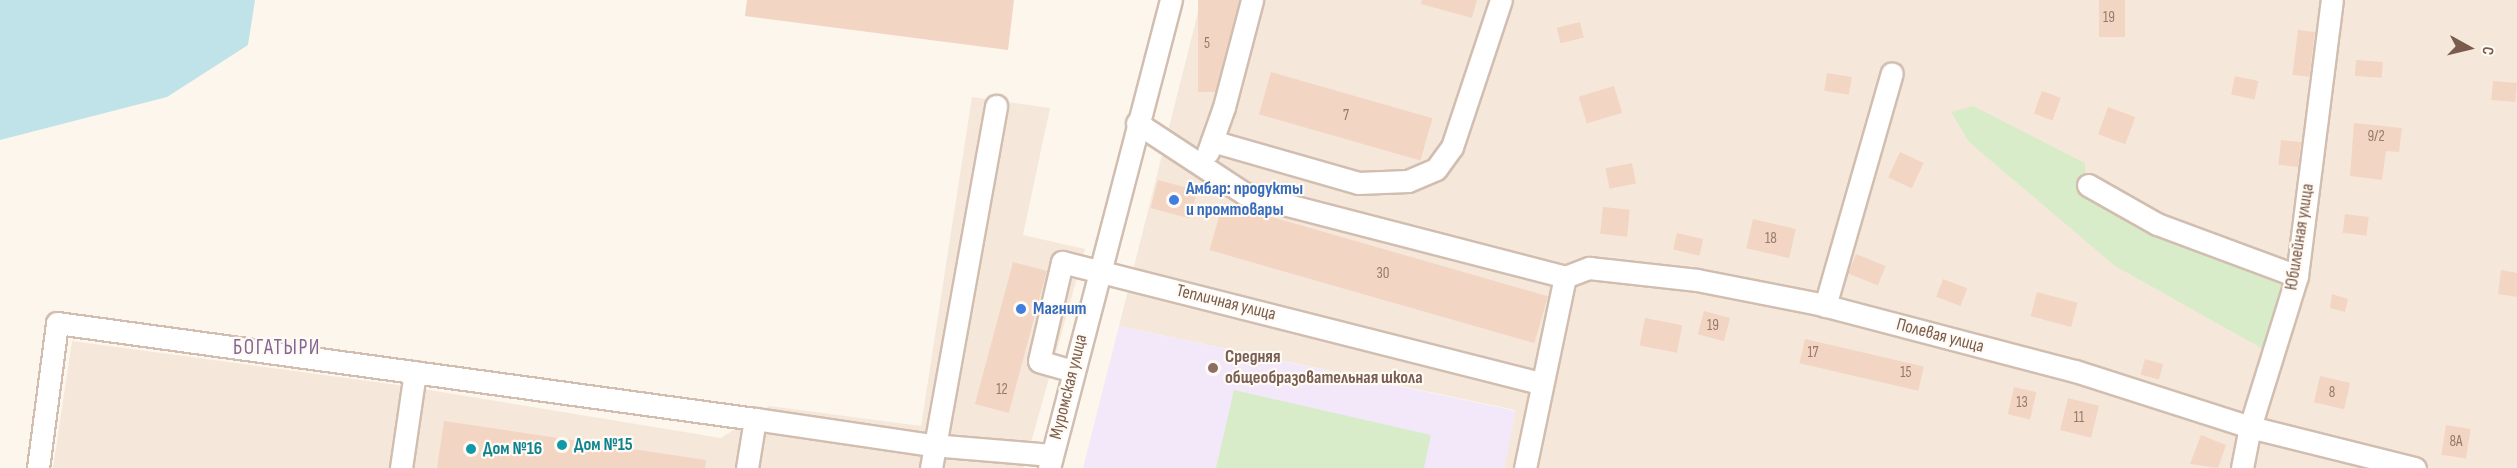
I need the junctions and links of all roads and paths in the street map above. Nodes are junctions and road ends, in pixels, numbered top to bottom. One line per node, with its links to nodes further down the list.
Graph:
1 (1171, 0): 7 (street)
2 (1252, 0): 8 (street)
3 (1501, 0): 8 (street)
4 (2332, 0): 12 (street, Юбилейная улица)
5 (1892, 73): 14 (street)
6 (996, 105): 20 (street)
7 (1137, 123): 9 (street); 11 (street)
8 (1212, 141): 9 (street)
9 (1204, 164): 13 (street)
10 (2088, 185): 12 (street)
11 (1099, 271): 15 (street, Муромская улица); 15 (street, Тепличная улица); 17 (street, Тепличная улица)
12 (2297, 276): 19 (street, Юбилейная улица)
13 (1565, 277): 14 (street, Полевая улица); 17 (street)
14 (1825, 306): 19 (street, Полевая улица)
15 (1073, 371): 21 (street, Муромская улица)
16 (415, 372): 18 (street); 22 (street); 23 (street)
17 (1541, 384): 26 (street)
18 (755, 418): 20 (street); 24 (street)
19 (2250, 427): 27 (street, Юбилейная улица); 28 (street, Полевая улица)
20 (932, 445): 21 (street); 25 (street)
21 (1050, 461)
22 (38, 468)
23 (401, 468)
24 (747, 468)
25 (931, 468)
26 (1525, 468)
27 (2242, 468)
28 (2415, 468)

